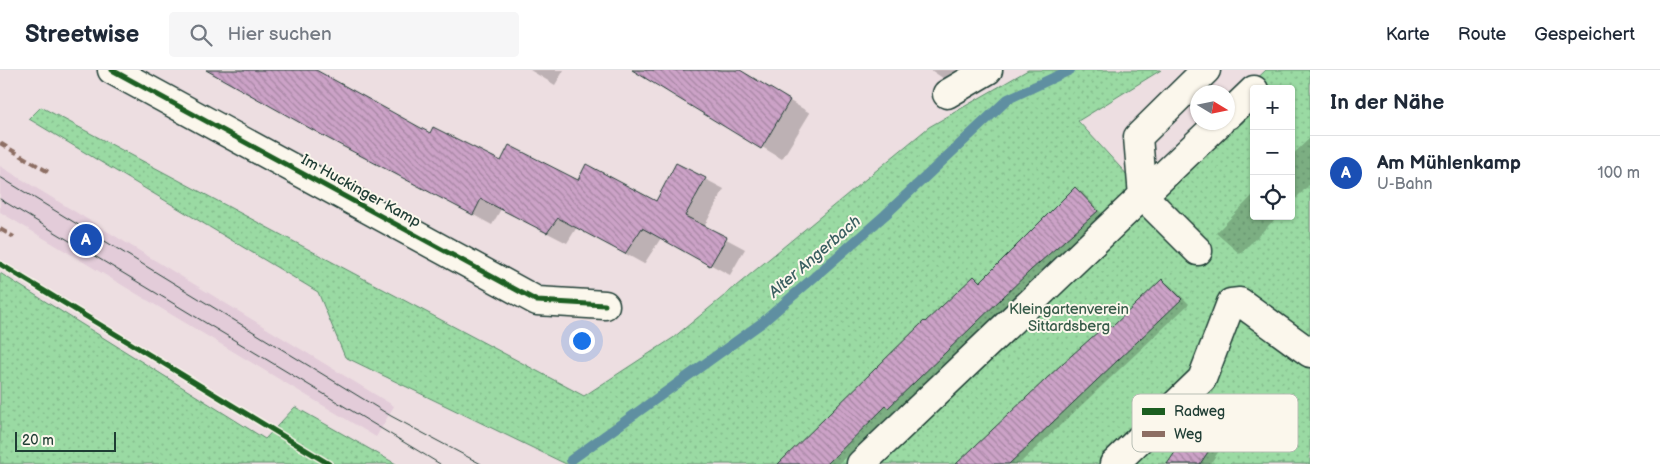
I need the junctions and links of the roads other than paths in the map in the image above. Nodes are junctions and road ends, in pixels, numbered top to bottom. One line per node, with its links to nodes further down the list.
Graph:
1 (112, 70): 10 (street, Im Huckinger Kamp)
2 (988, 70): 4 (street)
3 (1206, 70): 8 (street)
4 (947, 94)
5 (1250, 94): 6 (street)
6 (1235, 108)
7 (1212, 130): 8 (street)
8 (1143, 196): 9 (street); 14 (street)
9 (1198, 251)
10 (605, 305)
11 (1310, 353): 12 (street)
12 (1186, 394)
13 (1132, 447): 15 (street)
14 (861, 464)
15 (1114, 464)

